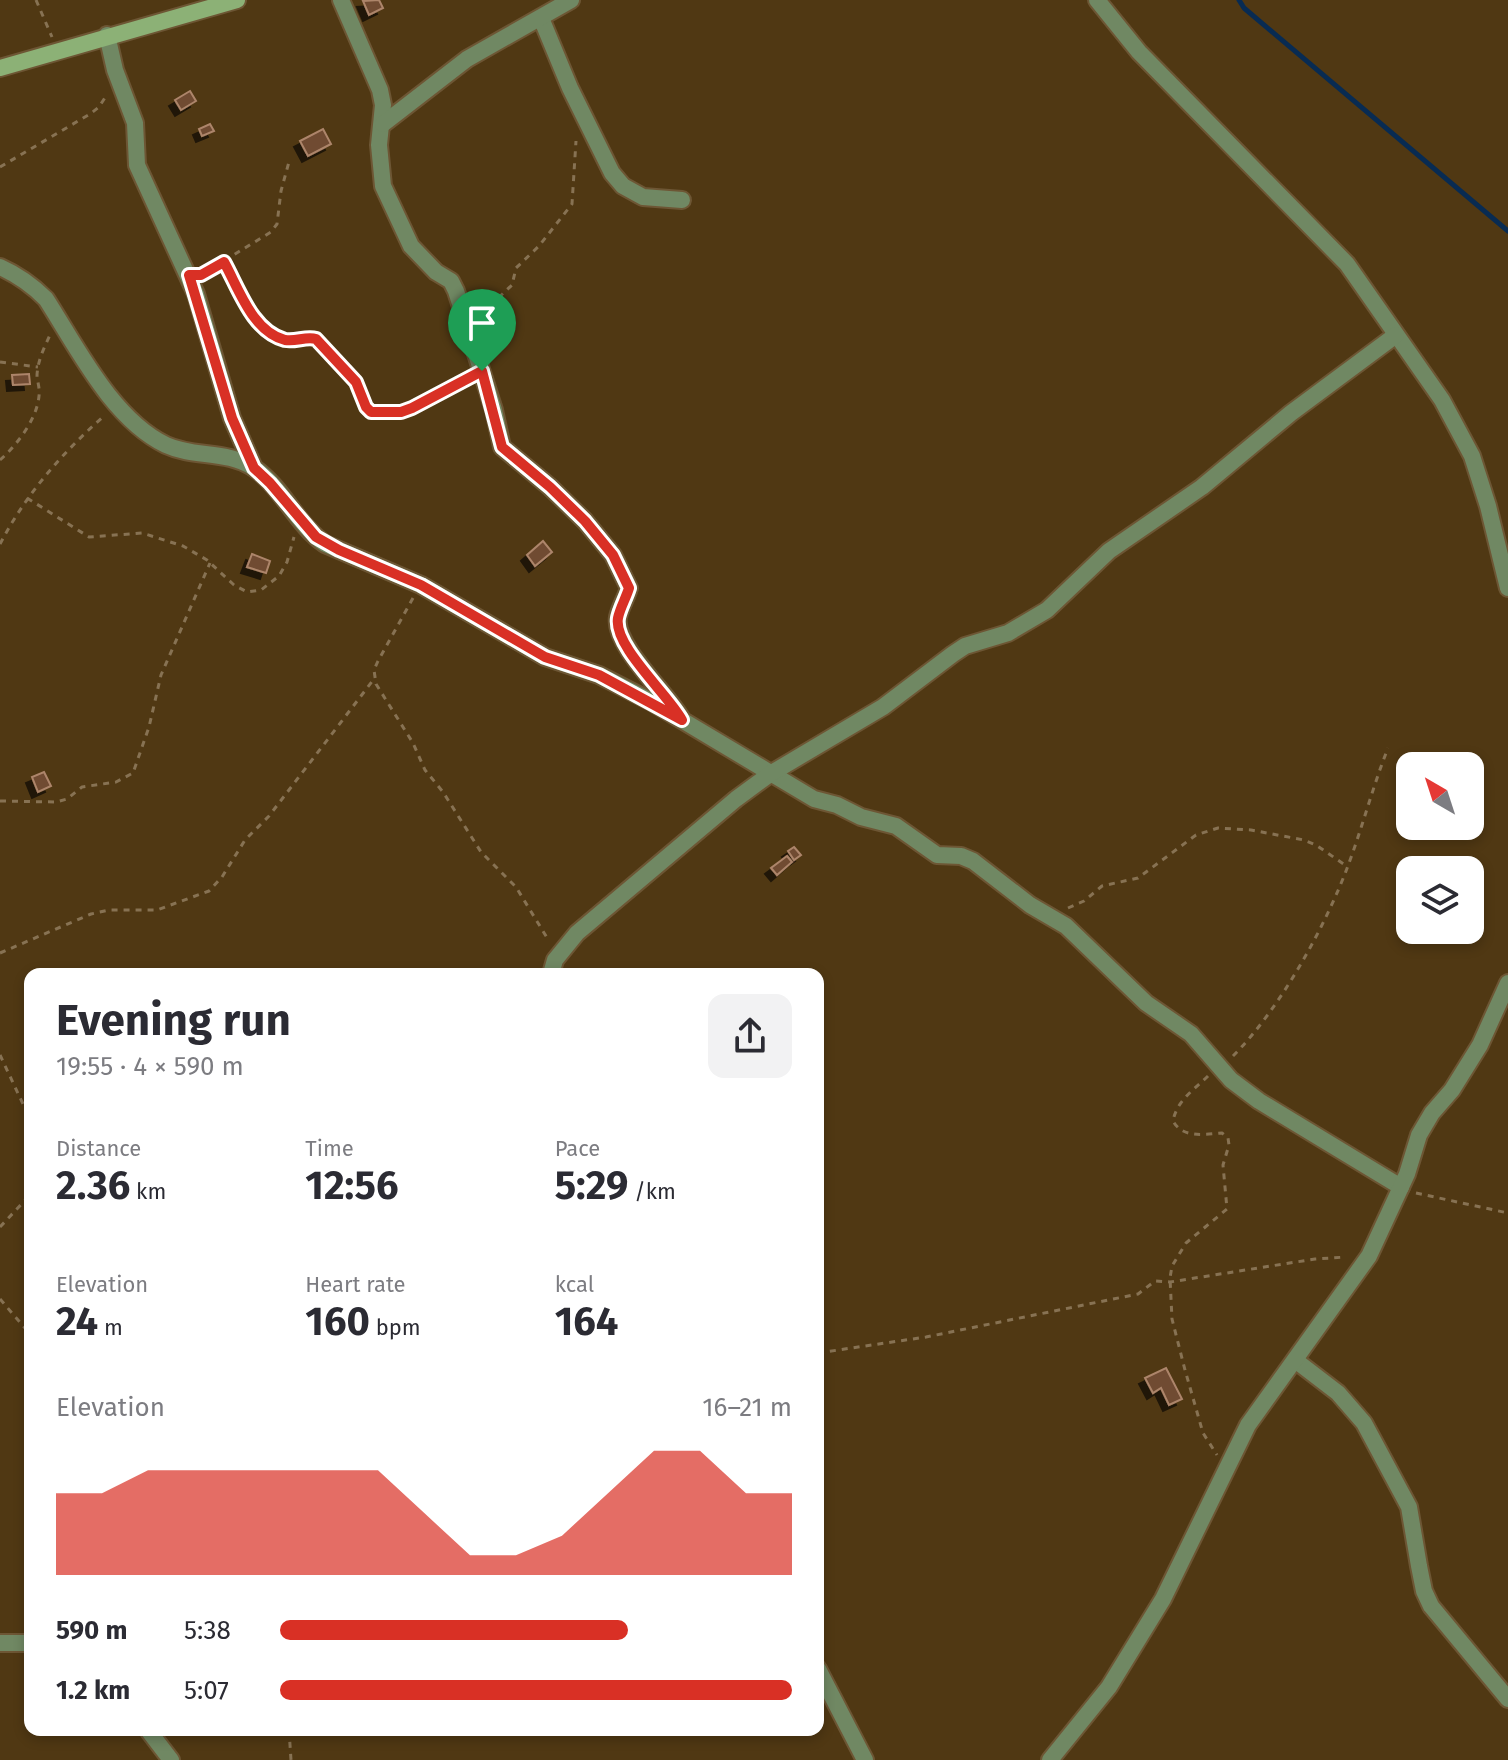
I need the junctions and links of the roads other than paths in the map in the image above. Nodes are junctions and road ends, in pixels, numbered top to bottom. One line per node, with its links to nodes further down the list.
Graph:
1 (237, 0): 6 (street)
2 (341, 0): 8 (street)
3 (571, 0): 5 (street)
4 (1097, 0): 11 (street)
5 (541, 18): 8 (street); 9 (street)
6 (107, 35): 7 (street); 12 (street)
7 (0, 68)
8 (383, 124): 14 (street)
9 (682, 200)
10 (0, 267): 12 (street)
11 (1396, 335): 13 (street); 15 (street)
12 (254, 468): 14 (street)
13 (1508, 588)
14 (682, 720): 15 (street)
15 (770, 774): 16 (street); 18 (street)
16 (553, 967)
17 (1508, 983): 18 (street)
18 (1401, 1187): 19 (street)
19 (1295, 1360): 23 (street); 27 (street)
20 (0, 1643): 21 (street)
21 (24, 1643)
22 (824, 1681): 26 (street)
23 (1508, 1699)
24 (153, 1736): 25 (street)
25 (171, 1760)
26 (865, 1760)
27 (1050, 1760)

